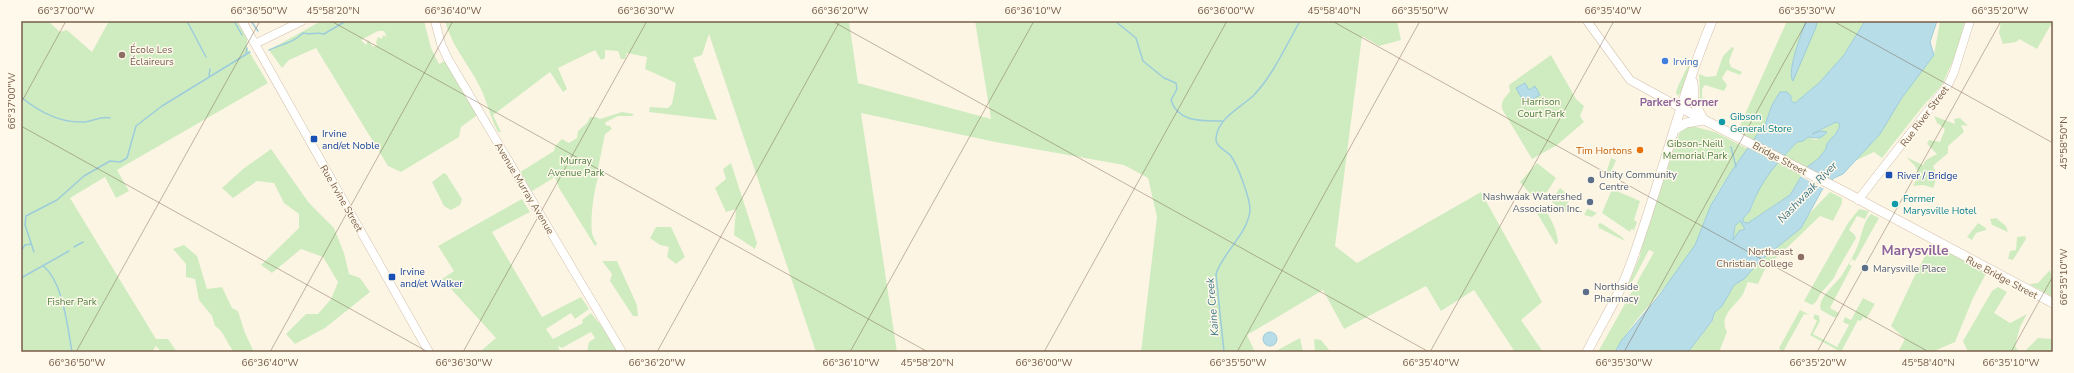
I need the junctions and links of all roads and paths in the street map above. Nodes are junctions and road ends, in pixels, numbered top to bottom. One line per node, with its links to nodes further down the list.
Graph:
1 (242, 21): 7 (street, Rue Irvine Street)
2 (302, 21): 7 (street)
3 (434, 21): 16 (street, Avenue Murray Avenue)
4 (1587, 21): 9 (street)
5 (1712, 21): 8 (main road)
6 (1970, 21): 13 (street, Rue River Street)
7 (255, 44): 15 (street, Rue Irvine Street)
8 (1694, 69): 9 (main road); 10 (main road)
9 (1681, 108): 10 (main road); 11 (main road)
10 (1704, 120): 11 (main road); 12 (main road, Bridge Street)
11 (1674, 130): 17 (main road)
12 (1845, 192): 13 (main road, Rue Bridge Street)
13 (1858, 200): 14 (main road, Rue Bridge Street)
14 (2053, 303)
15 (429, 352)
16 (622, 352)
17 (1587, 352)

